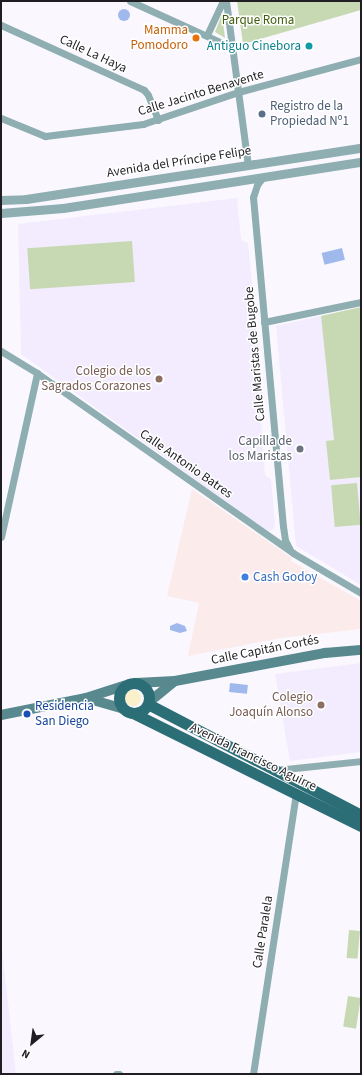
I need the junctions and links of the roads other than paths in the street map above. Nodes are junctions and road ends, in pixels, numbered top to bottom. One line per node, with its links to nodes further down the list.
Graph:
1 (130, 1): 3 (street)
2 (225, 1): 5 (street); 6 (street)
3 (145, 4): 5 (street)
4 (1, 25): 10 (street, Calle La Haya)
5 (207, 35): 6 (street)
6 (233, 48): 8 (street)
7 (361, 59): 8 (street, Calle Jacinto Benavente)
8 (238, 92): 10 (street, Calle Jacinto Benavente); 13 (street)
9 (1, 118): 10 (street, Calle Jacinto Benavente)
10 (158, 120)
11 (361, 148): 13 (street, Avenida del Príncipe Felipe)
12 (361, 162): 14 (street)
13 (248, 164): 15 (street, Avenida del Príncipe Felipe)
14 (263, 177): 16 (street); 18 (street, Calle Maristas de Bugobe)
15 (1, 200)
16 (1, 213)
17 (361, 302): 18 (street)
18 (264, 322): 22 (street, Calle Maristas de Bugobe)
19 (1, 350): 20 (street, Calle Antonio Batres)
20 (37, 372): 21 (street); 22 (street, Calle Antonio Batres)
21 (1, 537)
22 (293, 553): 23 (street, Calle Antonio Batres)
23 (361, 593)
24 (361, 650): 25 (main road, Calle Capitán Cortés)
25 (175, 682): 26 (main road, Calle Capitán Cortés); 29 (main road, Calle Capitán Cortés)
26 (136, 683): 27 (main road, Calle Capitán Cortés); 29 (main road)
27 (124, 686): 28 (main road, Calle Capitán Cortés); 30 (main road)
28 (86, 698): 30 (main road, Calle Capitán Cortés); 32 (main road, Calle Capitán Cortés)
29 (148, 703): 31 (main road, Calle Capitán Cortés); 34 (main road, Avenida Francisco Aguirre)
30 (122, 708): 31 (main road, Calle Capitán Cortés)
31 (133, 713): 35 (main road, Avenida Francisco Aguirre)
32 (1, 715)
33 (361, 761): 34 (street)
34 (274, 770): 36 (main road, Avenida Francisco Aguirre)
35 (296, 793): 37 (main road, Avenida Francisco Aguirre); 40 (street, Calle Paralela)
36 (361, 815)
37 (361, 826)
38 (116, 1074): 39 (street)
39 (119, 1074)
40 (253, 1074)

